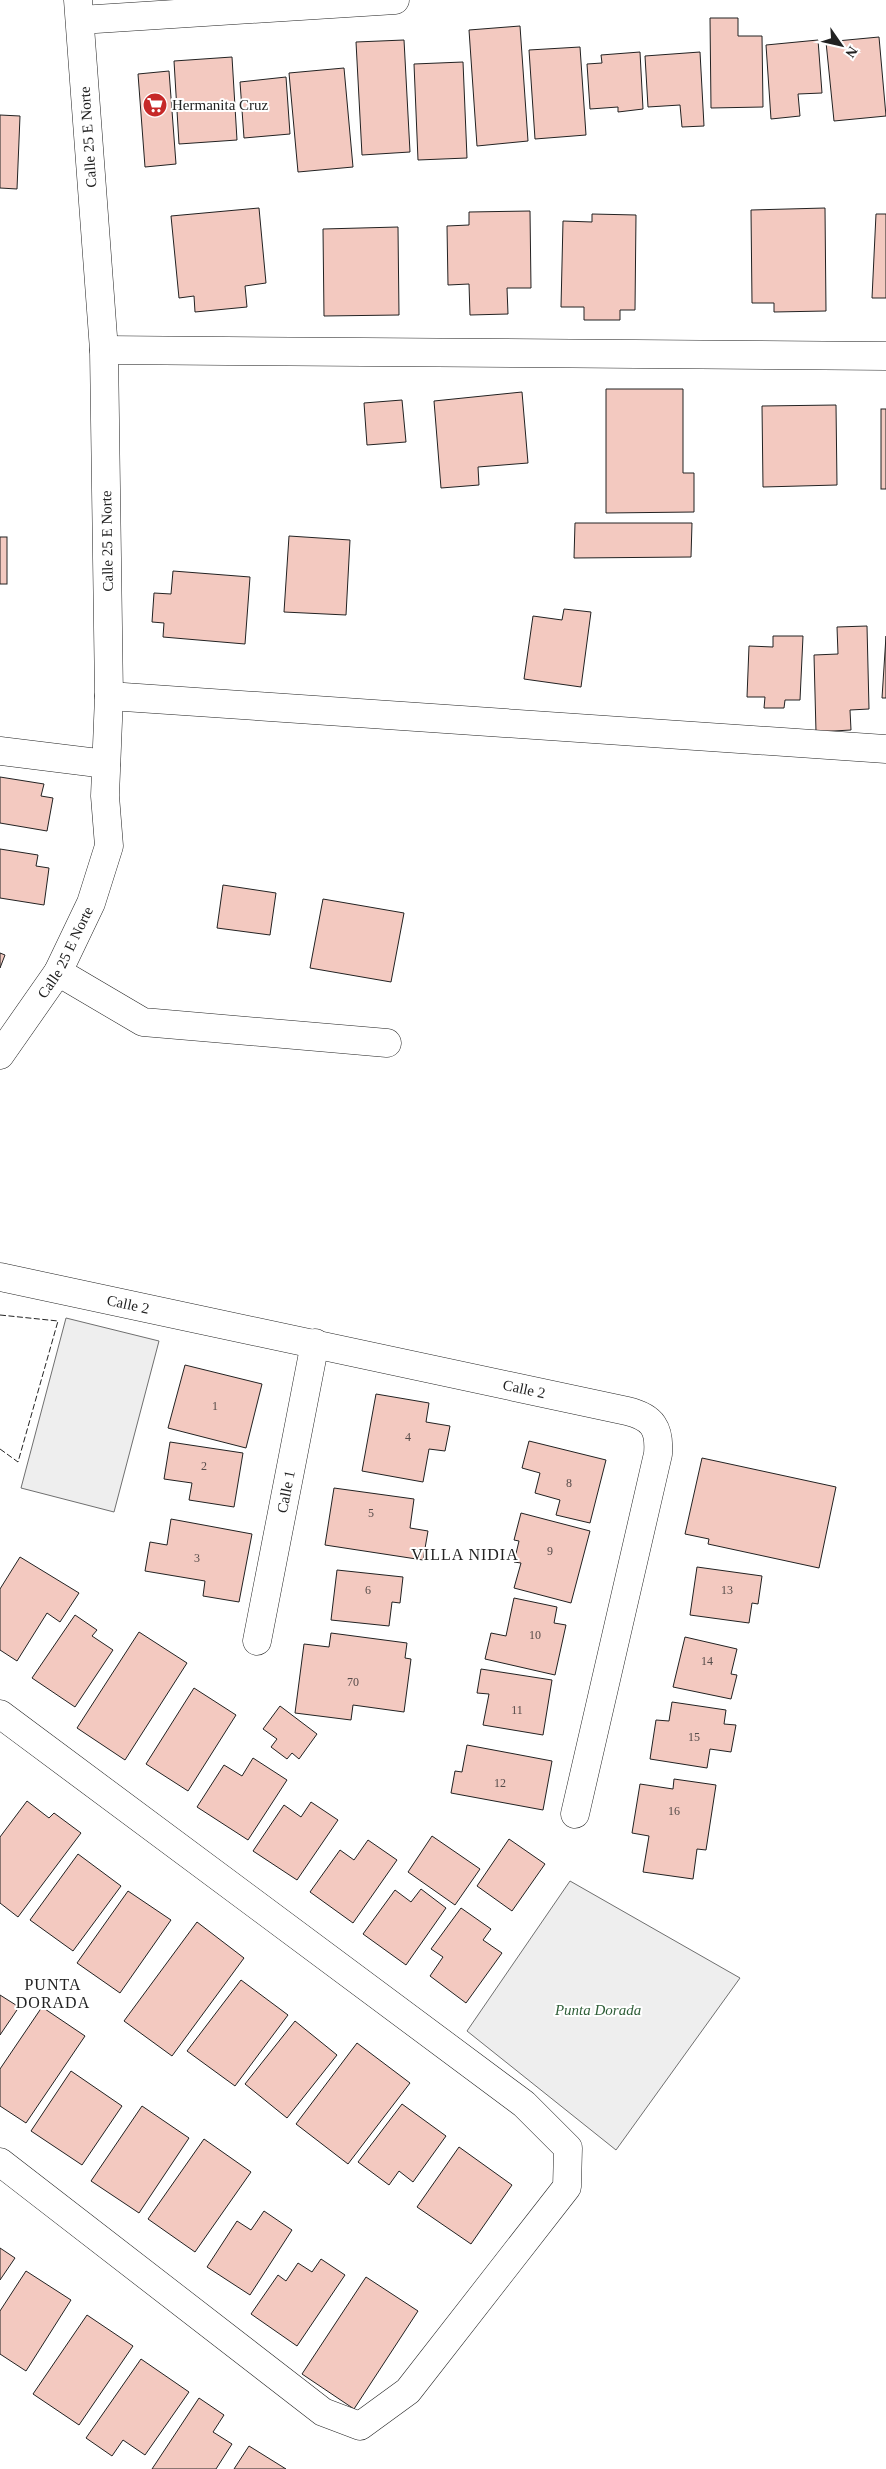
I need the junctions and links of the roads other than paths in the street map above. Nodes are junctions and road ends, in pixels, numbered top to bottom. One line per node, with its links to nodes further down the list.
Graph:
1 (395, 0): 2 (street)
2 (79, 10): 3 (street, Calle 25 E Norte)
3 (104, 350): 4 (street); 5 (street, Calle 25 E Norte)
4 (886, 356)
5 (109, 696): 6 (street); 8 (street, Calle 25 E Norte)
6 (886, 749)
7 (0, 751): 8 (street)
8 (106, 764): 9 (street, Calle 25 E Norte)
9 (58, 972): 10 (street); 11 (street, Calle 25 E Norte)
10 (388, 1043)
11 (0, 1055)
12 (0, 1277): 13 (street, Calle 2)
13 (315, 1343): 14 (street, Calle 1); 16 (street, Calle 2)
14 (257, 1641)
15 (0, 1714): 17 (street)
16 (575, 1814)
17 (0, 2162)

